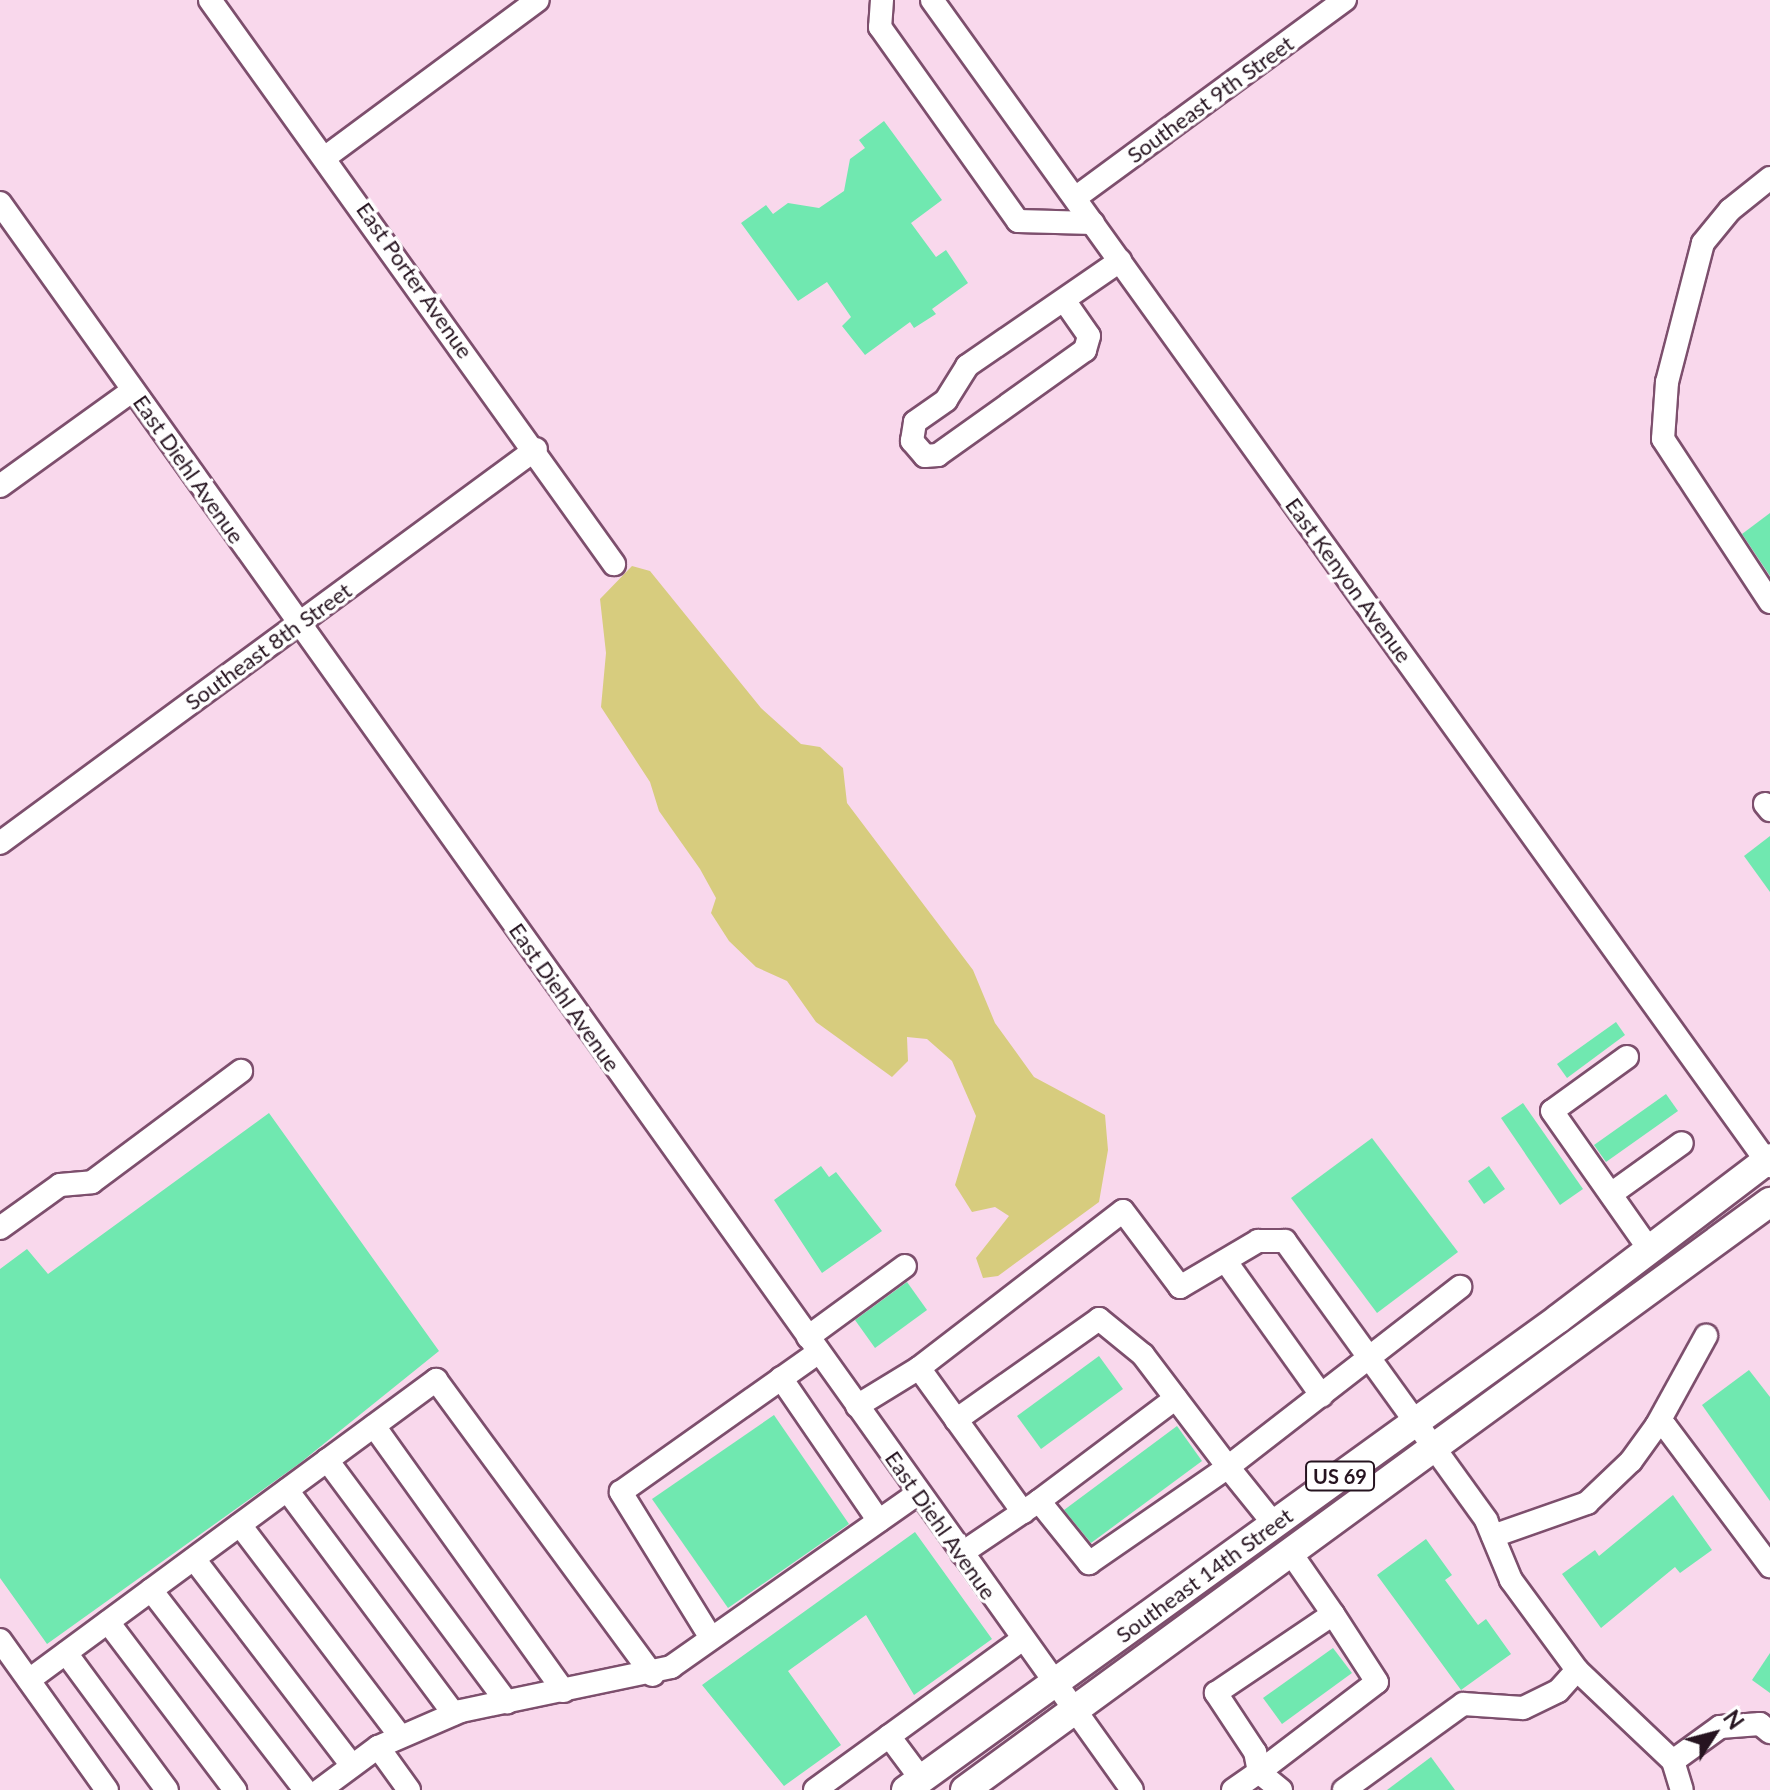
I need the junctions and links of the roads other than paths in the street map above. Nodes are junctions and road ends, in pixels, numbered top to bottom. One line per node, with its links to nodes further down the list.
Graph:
1 (210, 0): 6 (street, East Porter Avenue)
2 (538, 0): 6 (street)
3 (882, 0): 10 (street)
4 (932, 0): 8 (street, East Kenyon Avenue)
5 (1345, 0): 8 (street, Southeast 9th Street)
6 (327, 156): 14 (street, East Porter Avenue)
7 (1770, 178): 17 (street)
8 (1075, 198): 10 (street, East Kenyon Avenue)
9 (0, 203): 13 (street, East Diehl Avenue)
10 (1093, 223): 11 (street, East Kenyon Avenue)
11 (1120, 261): 12 (street); 23 (street, East Kenyon Avenue)
12 (1066, 303): 12 (street)
13 (133, 390): 15 (street); 18 (street, East Diehl Avenue)
14 (536, 449): 16 (street, East Porter Avenue); 18 (street, Southeast 8th Street)
15 (0, 486)
16 (614, 564)
17 (1770, 602)
18 (299, 623): 19 (street, Southeast 8th Street); 32 (street, East Diehl Avenue)
19 (0, 843)
20 (1627, 1057): 24 (street)
21 (241, 1071): 26 (street)
22 (1682, 1143): 24 (street)
23 (1769, 1161): 27 (main road, Southeast 14th Street / US 69)
24 (1611, 1194): 27 (street)
25 (1770, 1202): 43 (main road, Southeast 14th Street / US 69)
26 (0, 1228)
27 (1649, 1249): 40 (main road, Southeast 14th Street / US 69)
28 (1227, 1263): 33 (street); 34 (street); 36 (street)
29 (905, 1266): 32 (street)
30 (1460, 1287): 33 (street)
31 (1706, 1336): 41 (street)
32 (813, 1345): 35 (street); 38 (street, East Diehl Avenue)
33 (1372, 1359): 36 (street); 40 (street)
34 (919, 1368): 38 (street); 39 (street)
35 (781, 1378): 49 (street); 60 (street)
36 (1322, 1396): 45 (street)
37 (1176, 1398): 39 (street); 45 (street); 48 (street)
38 (857, 1406): 47 (street, East Diehl Avenue)
39 (956, 1420): 48 (street)
40 (1417, 1421): 43 (street); 50 (main road, Southeast 14th Street / US 69)
41 (1657, 1425): 52 (street); 56 (street)
42 (374, 1426): 44 (street); 65 (street); 68 (street)
43 (1435, 1446): 52 (street); 53 (main road, Southeast 14th Street / US 69)
44 (327, 1460): 46 (street); 69 (street)
45 (1228, 1467): 48 (street); 50 (street)
46 (287, 1490): 51 (street); 71 (street)
47 (919, 1493): 49 (street); 54 (street, East Diehl Avenue)
48 (1031, 1507): 54 (street)
49 (879, 1521): 60 (street)
50 (1274, 1524): 67 (main road, Southeast 14th Street / US 69)
51 (240, 1525): 55 (street); 73 (street)
52 (1493, 1536): 64 (street)
53 (1290, 1552): 58 (street); 70 (main road, Southeast 14th Street / US 69)
54 (962, 1553): 61 (street, East Diehl Avenue)
55 (194, 1559): 57 (street); 77 (street)
56 (1770, 1566)
57 (151, 1590): 59 (street); 84 (street)
58 (1333, 1614): 78 (street); 78 (street)
59 (108, 1622): 63 (street); 83 (street)
60 (711, 1638): 65 (street)
61 (1023, 1639): 67 (street, East Diehl Avenue); 74 (street)
62 (0, 1640): 66 (street)
63 (66, 1653): 66 (street); 82 (street)
64 (1577, 1670): 76 (street); 91 (street)
65 (653, 1675): 68 (street)
66 (29, 1680): 81 (street)
67 (1054, 1683): 70 (street, East Diehl Avenue); 79 (main road, Southeast 14th Street / US 69)
68 (564, 1691): 69 (street)
69 (507, 1702): 71 (street)
70 (1074, 1710): 87 (main road, Southeast 14th Street / US 69); 88 (street, East Diehl Avenue)
71 (454, 1714): 73 (street)
72 (1770, 1732): 76 (street)
73 (400, 1736): 75 (street)
74 (889, 1736): 79 (street); 80 (street)
75 (378, 1747): 77 (street); 86 (street)
76 (1673, 1761): 92 (street)
77 (352, 1766): 85 (street)
78 (1259, 1772): 89 (street); 90 (street)
79 (914, 1784)
80 (830, 1786)
81 (107, 1790)
82 (167, 1790)
83 (235, 1790)
84 (305, 1790)
85 (320, 1790)
86 (409, 1790)
87 (965, 1790)
88 (1132, 1790)
89 (1233, 1790)
90 (1281, 1790)
91 (1344, 1790)
92 (1682, 1790)

